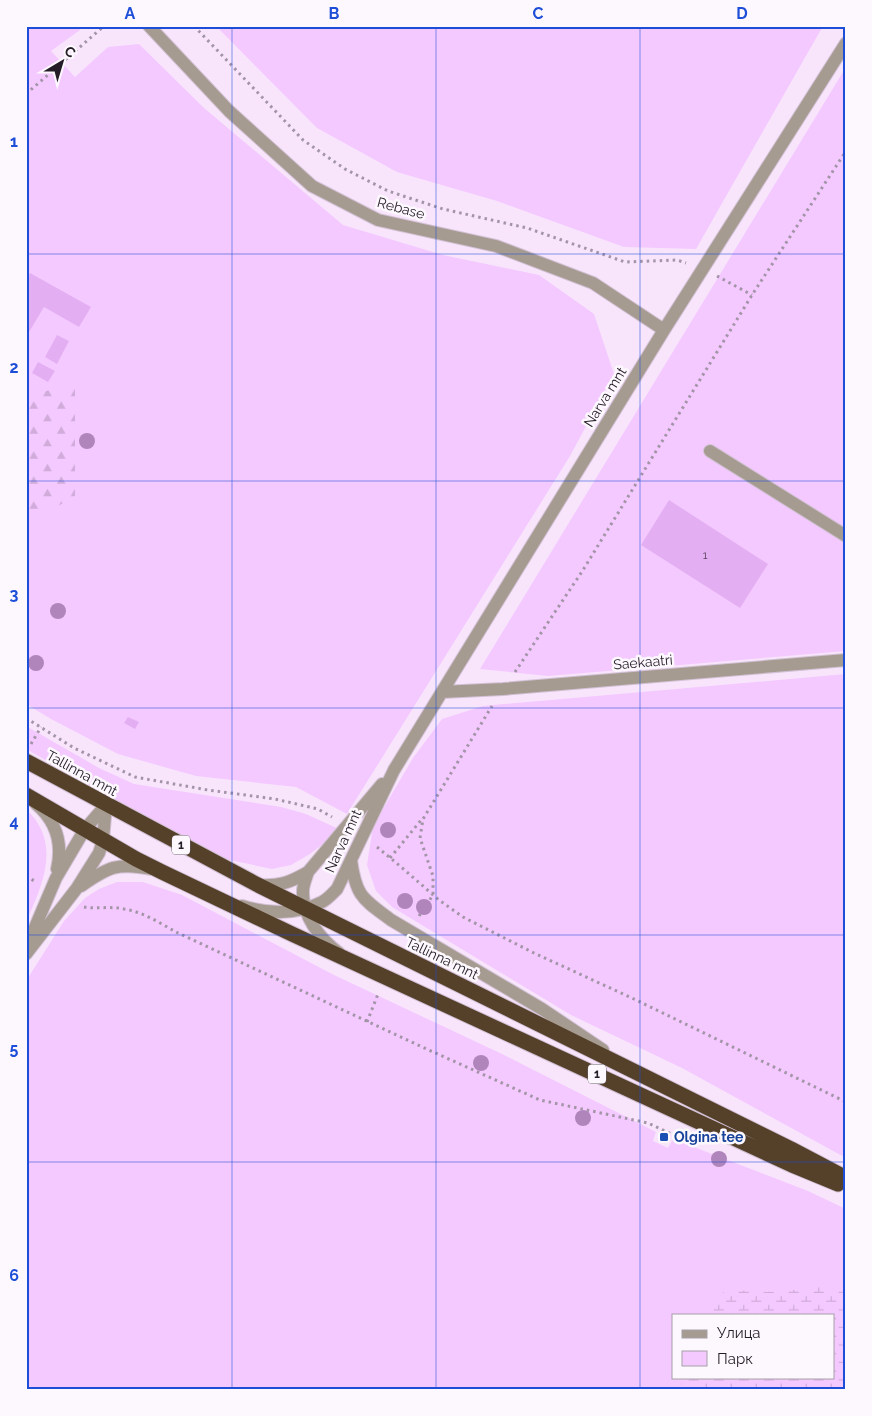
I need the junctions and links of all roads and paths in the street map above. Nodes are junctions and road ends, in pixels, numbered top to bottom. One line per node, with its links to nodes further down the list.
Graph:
1 (104, 26): 5 (path)
2 (149, 26): 9 (street, Rebase)
3 (194, 26): 7 (path)
4 (846, 43): 7 (street, Narva mnt)
5 (26, 94)
6 (846, 151): 8 (path)
7 (703, 269): 8 (path); 9 (street, Narva mnt)
8 (752, 295): 13 (path)
9 (664, 330): 14 (street, Narva mnt)
10 (710, 451): 11 (street)
11 (846, 536)
12 (846, 660): 13 (street, Saekaatri)
13 (503, 689): 14 (street, Saekaatri); 22 (path)
14 (442, 692): 19 (street, Narva mnt)
15 (26, 718): 16 (path)
16 (40, 727): 17 (path); 23 (path)
17 (26, 752)
18 (26, 761): 21 (highway, Tallinna mnt / 1)
19 (394, 770): 23 (street, Narva mnt); 25 (street, Narva mnt)
20 (26, 796): 24 (highway, 1); 32 (street)
21 (106, 805): 24 (street); 26 (street); 33 (highway, Tallinna mnt / 1)
22 (423, 819): 27 (path); 35 (path)
23 (346, 826): 30 (street, Narva mnt)
24 (85, 829): 26 (highway, 1); 32 (street)
25 (362, 835): 27 (path); 28 (street, Narva mnt)
26 (103, 840): 29 (highway, 1); 34 (street)
27 (390, 858): 35 (path)
28 (351, 860): 38 (street, Narva mnt); 42 (street)
29 (162, 872): 34 (street); 37 (highway, 1)
30 (308, 872): 33 (street); 38 (street, Narva mnt)
31 (26, 876): 32 (path)
32 (53, 884): 39 (street)
33 (256, 884): 38 (highway, Tallinna mnt / 1)
34 (77, 888): 36 (street)
35 (433, 895): 43 (path)
36 (69, 899): 40 (street); 44 (path)
37 (222, 900): 38 (street, Narva mnt); 41 (highway, 1)
38 (304, 908): 41 (street); 42 (highway, Tallinna mnt / 1)
39 (26, 948)
40 (26, 954)
41 (348, 960): 46 (highway, 1)
42 (641, 1074): 45 (highway, Tallinna mnt / 1)
43 (846, 1102)
44 (678, 1137)
45 (846, 1178)
46 (846, 1187)

